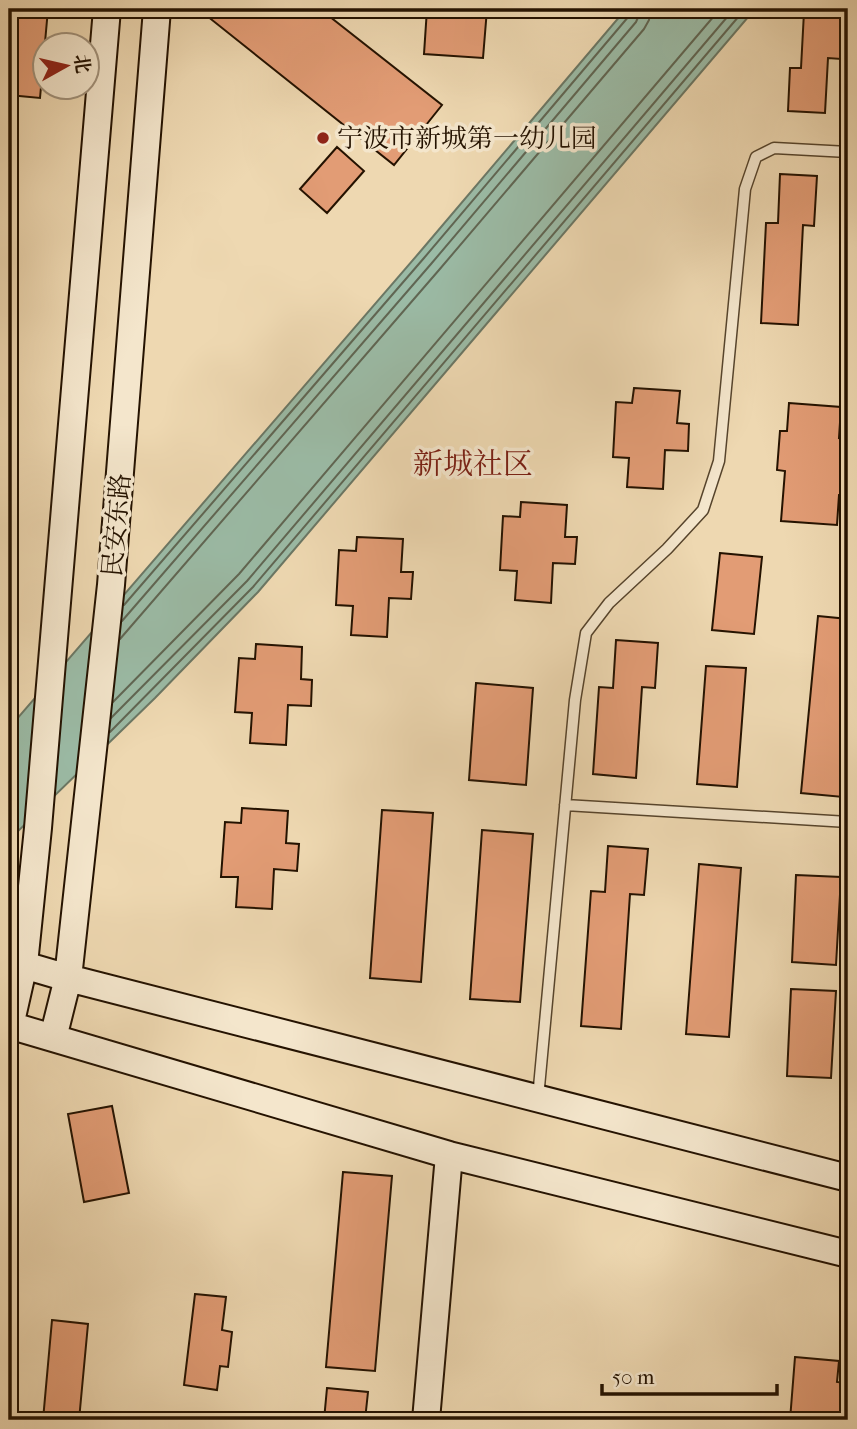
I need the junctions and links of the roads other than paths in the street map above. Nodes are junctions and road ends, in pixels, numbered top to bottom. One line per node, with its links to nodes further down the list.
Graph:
1 (107, 9): 6 (main road, 民安东路)
2 (157, 9): 7 (main road, 民安东路)
3 (848, 152): 4 (lane)
4 (565, 805): 5 (lane); 10 (lane)
5 (848, 822)
6 (17, 962): 7 (main road); 8 (main road, 民安东路)
7 (68, 978): 9 (main road, 民安东路); 10 (main road)
8 (10, 1026): 9 (main road)
9 (53, 1038): 11 (main road)
10 (538, 1098): 12 (main road)
11 (449, 1155): 13 (main road); 14 (main road)
12 (848, 1178)
13 (848, 1254)
14 (426, 1420)

